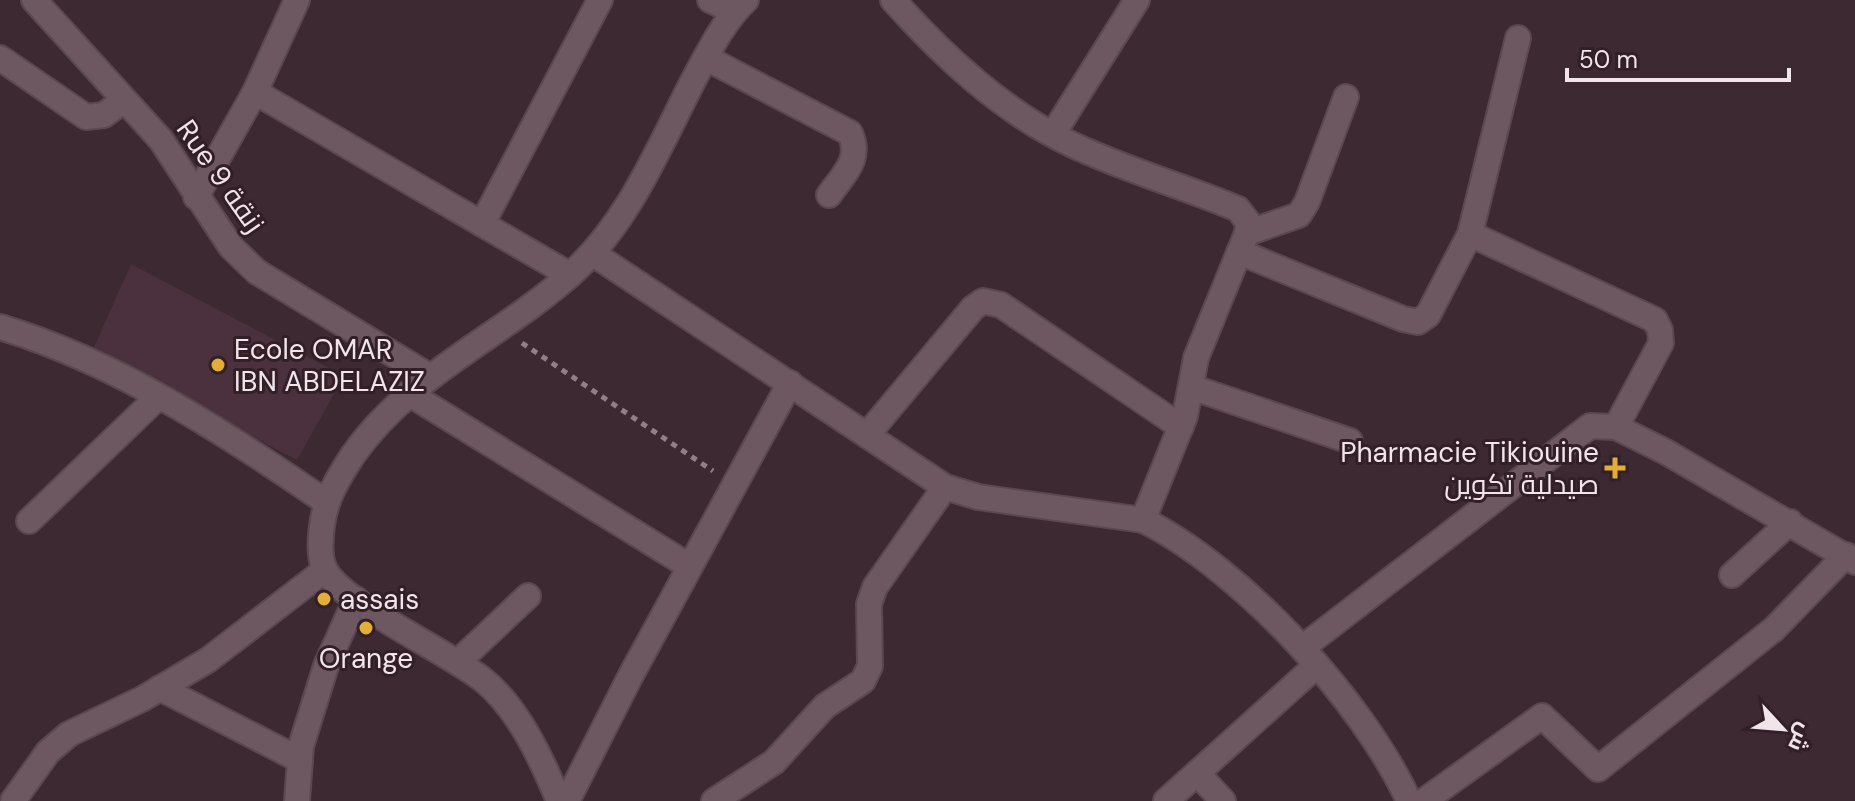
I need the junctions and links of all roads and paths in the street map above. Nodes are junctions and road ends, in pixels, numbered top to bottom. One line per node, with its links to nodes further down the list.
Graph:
1 (34, 0): 13 (street, Rue 9 زنقة)
2 (297, 0): 11 (street)
3 (600, 0): 17 (street)
4 (710, 0): 7 (street)
5 (893, 0): 14 (street)
6 (1137, 0): 14 (street)
7 (740, 6): 10 (street)
8 (1518, 38): 18 (street)
9 (0, 58): 13 (street)
10 (706, 58): 15 (street); 20 (street)
11 (255, 92): 16 (street); 17 (street)
12 (1346, 97): 19 (street)
13 (124, 100): 16 (street, Rue 9 زنقة)
14 (1053, 134): 19 (street)
15 (829, 195)
16 (196, 197): 24 (street, Rue 9 زنقة)
17 (482, 224): 21 (street)
18 (1470, 234): 19 (street); 30 (street)
19 (1243, 243): 26 (street)
20 (592, 253): 21 (street); 25 (street)
21 (570, 275): 23 (street)
22 (0, 327): 28 (street)
23 (499, 327): 24 (street); 33 (path)
24 (429, 376): 27 (street)
25 (790, 383): 31 (street); 33 (street)
26 (1191, 387): 29 (street); 32 (street)
27 (408, 393): 35 (street); 40 (street)
28 (158, 397): 35 (street); 37 (street)
29 (1181, 427): 31 (street); 36 (street)
30 (1616, 427): 38 (street); 45 (street)
31 (867, 435): 34 (street)
32 (1350, 441)
33 (734, 485): 40 (street)
34 (945, 487): 36 (street); 55 (street)
35 (326, 502): 41 (street)
36 (1143, 520): 45 (street)
37 (29, 521)
38 (1790, 522): 39 (street); 42 (street)
39 (1850, 558): 51 (street)
40 (689, 566): 54 (street)
41 (325, 570): 44 (street); 47 (street)
42 (1732, 575)
43 (528, 596): 46 (street)
44 (356, 599): 46 (street); 48 (street)
45 (1309, 657): 49 (street); 51 (street)
46 (458, 662): 53 (street)
47 (160, 688): 48 (street); 50 (street)
48 (300, 760): 52 (street)
49 (1197, 773): 56 (street); 57 (street)
50 (14, 794)
51 (1423, 800)
52 (297, 801)
53 (559, 801)
54 (567, 801)
55 (714, 801)
56 (1166, 801)
57 (1223, 801)

